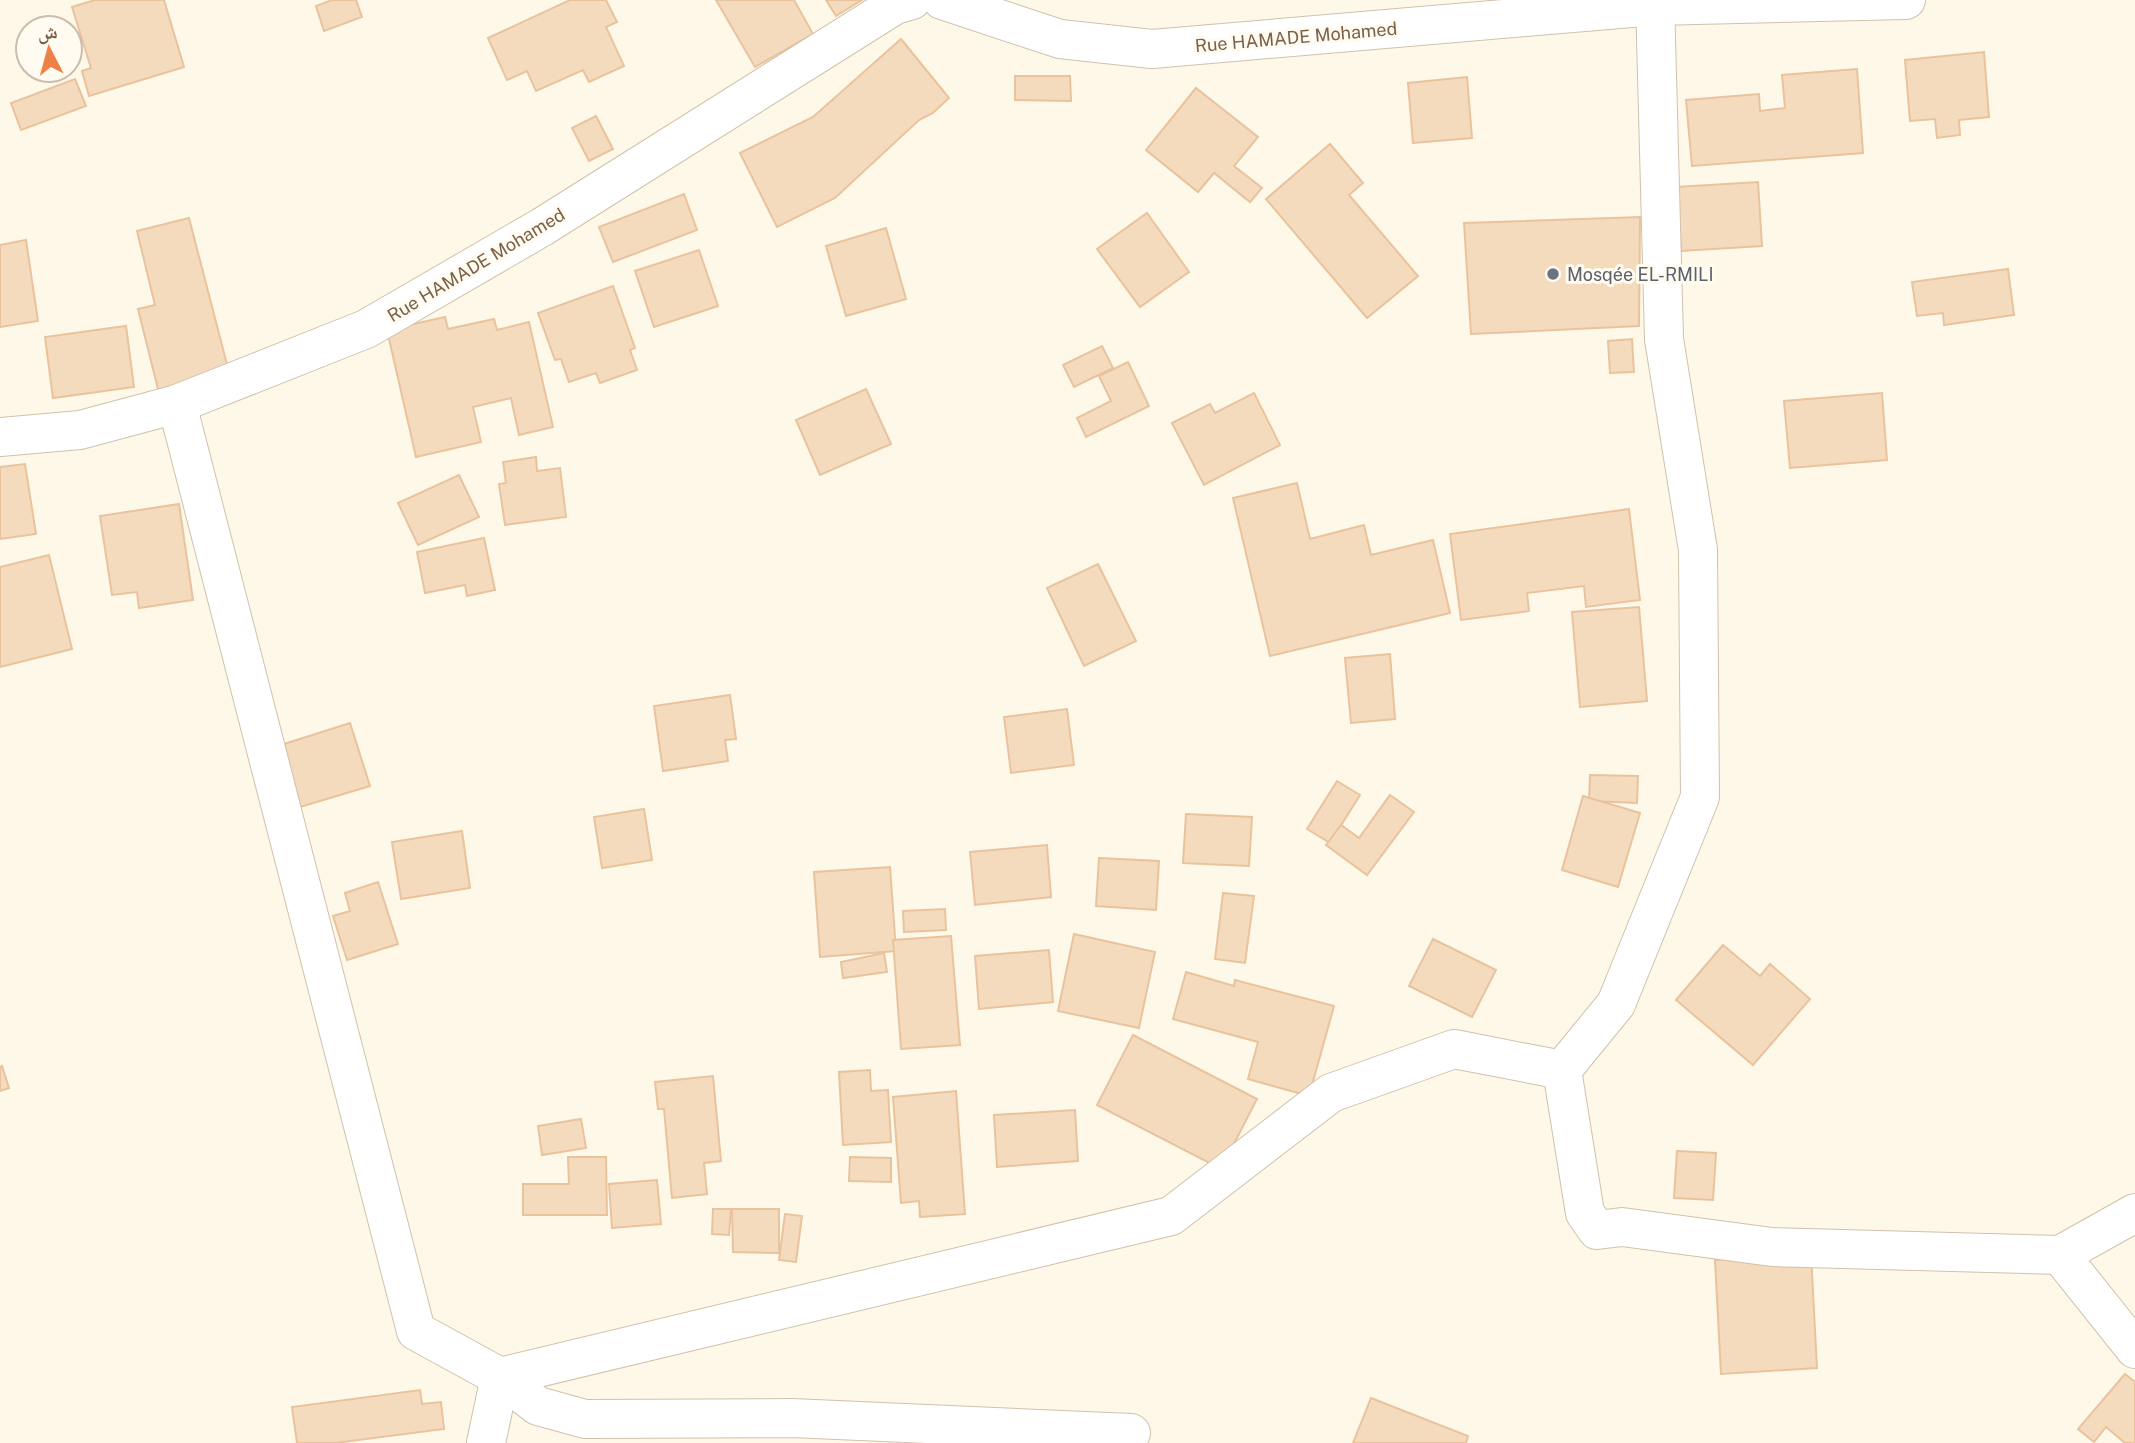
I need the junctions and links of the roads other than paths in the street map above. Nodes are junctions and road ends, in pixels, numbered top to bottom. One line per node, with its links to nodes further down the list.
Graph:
1 (912, 0): 5 (street, Rue HAMADE Mohamed)
2 (942, 0): 4 (street, Rue HAMADE Mohamed)
3 (1906, 0): 4 (street, Rue HAMADE Mohamed)
4 (1655, 3): 7 (street)
5 (177, 404): 6 (street, Rue HAMADE Mohamed); 11 (street)
6 (0, 436)
7 (1562, 1070): 9 (street); 11 (street)
8 (2135, 1213): 9 (street)
9 (2060, 1255): 10 (street)
10 (2135, 1349)
11 (500, 1377): 12 (street); 13 (street)
12 (1130, 1433)
13 (486, 1443)

